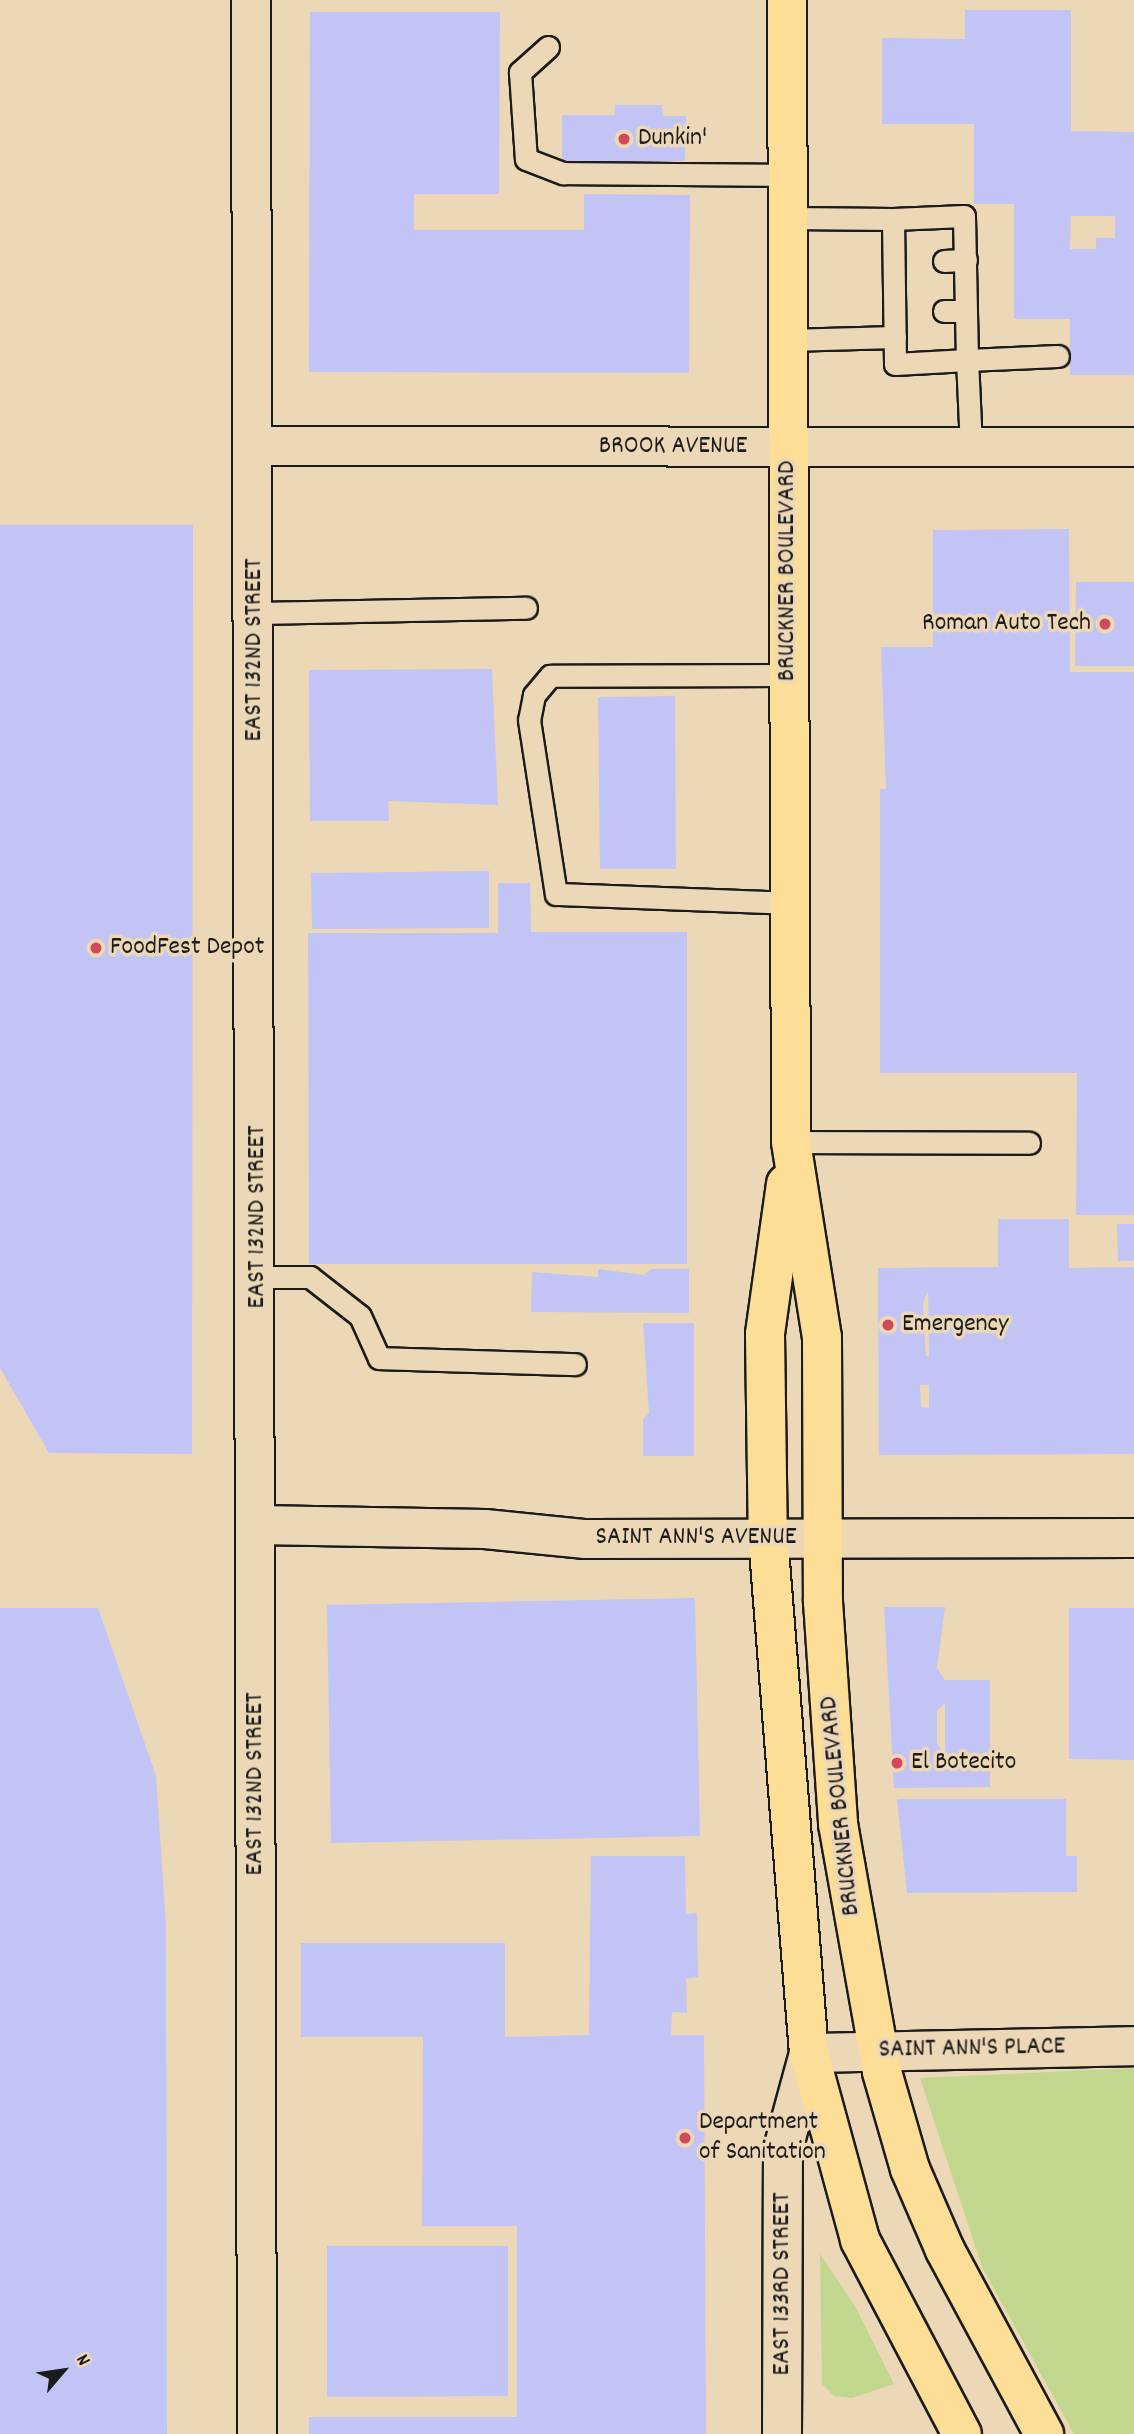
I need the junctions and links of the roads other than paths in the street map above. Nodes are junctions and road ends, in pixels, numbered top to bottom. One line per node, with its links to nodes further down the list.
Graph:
1 (251, 0): 15 (street, EAST 132ND STREET)
2 (787, 0): 4 (main road, BRUCKNER BOULEVARD)
3 (548, 47): 4 (lane)
4 (788, 175): 5 (main road, BRUCKNER BOULEVARD)
5 (788, 218): 6 (lane); 12 (main road, BRUCKNER BOULEVARD)
6 (893, 219): 7 (lane); 11 (lane)
7 (965, 260): 8 (lane); 9 (lane)
8 (944, 261)
9 (966, 310): 10 (lane); 14 (lane)
10 (944, 311)
11 (895, 337): 12 (lane); 14 (lane)
12 (788, 340): 16 (main road, BRUCKNER BOULEVARD)
13 (1058, 356): 14 (lane)
14 (967, 360): 17 (lane)
15 (253, 446): 16 (street, BROOK AVENUE); 20 (street, EAST 132ND STREET)
16 (787, 447): 17 (street, BROOK AVENUE); 21 (main road, BRUCKNER BOULEVARD)
17 (971, 447): 18 (street, BROOK AVENUE)
18 (1134, 447)
19 (526, 608): 20 (lane)
20 (255, 613): 25 (street, EAST 132ND STREET)
21 (789, 675): 22 (main road, BRUCKNER BOULEVARD); 22 (lane)
22 (789, 903): 23 (main road, BRUCKNER BOULEVARD)
23 (791, 1142): 24 (lane); 28 (main road, BRUCKNER BOULEVARD); 29 (main road, BRUCKNER BOULEVARD)
24 (1029, 1143)
25 (258, 1278): 26 (lane); 27 (street, EAST 132ND STREET)
26 (575, 1364)
27 (257, 1525): 28 (street, SAINT ANN'S AVENUE); 34 (street, EAST 132ND STREET)
28 (768, 1537): 29 (street, SAINT ANN'S AVENUE); 33 (main road, BRUCKNER BOULEVARD)
29 (823, 1538): 30 (street, SAINT ANN'S AVENUE); 32 (main road, BRUCKNER BOULEVARD)
30 (1134, 1538)
31 (1134, 2046): 32 (street, SAINT ANN'S PLACE)
32 (878, 2051): 33 (street, SAINT ANN'S PLACE); 37 (main road, BRUCKNER BOULEVARD)
33 (809, 2053): 35 (street, EAST 133RD STREET); 36 (main road, BRUCKNER BOULEVARD)
34 (257, 2434)
35 (782, 2434)
36 (962, 2434)
37 (1044, 2434)

